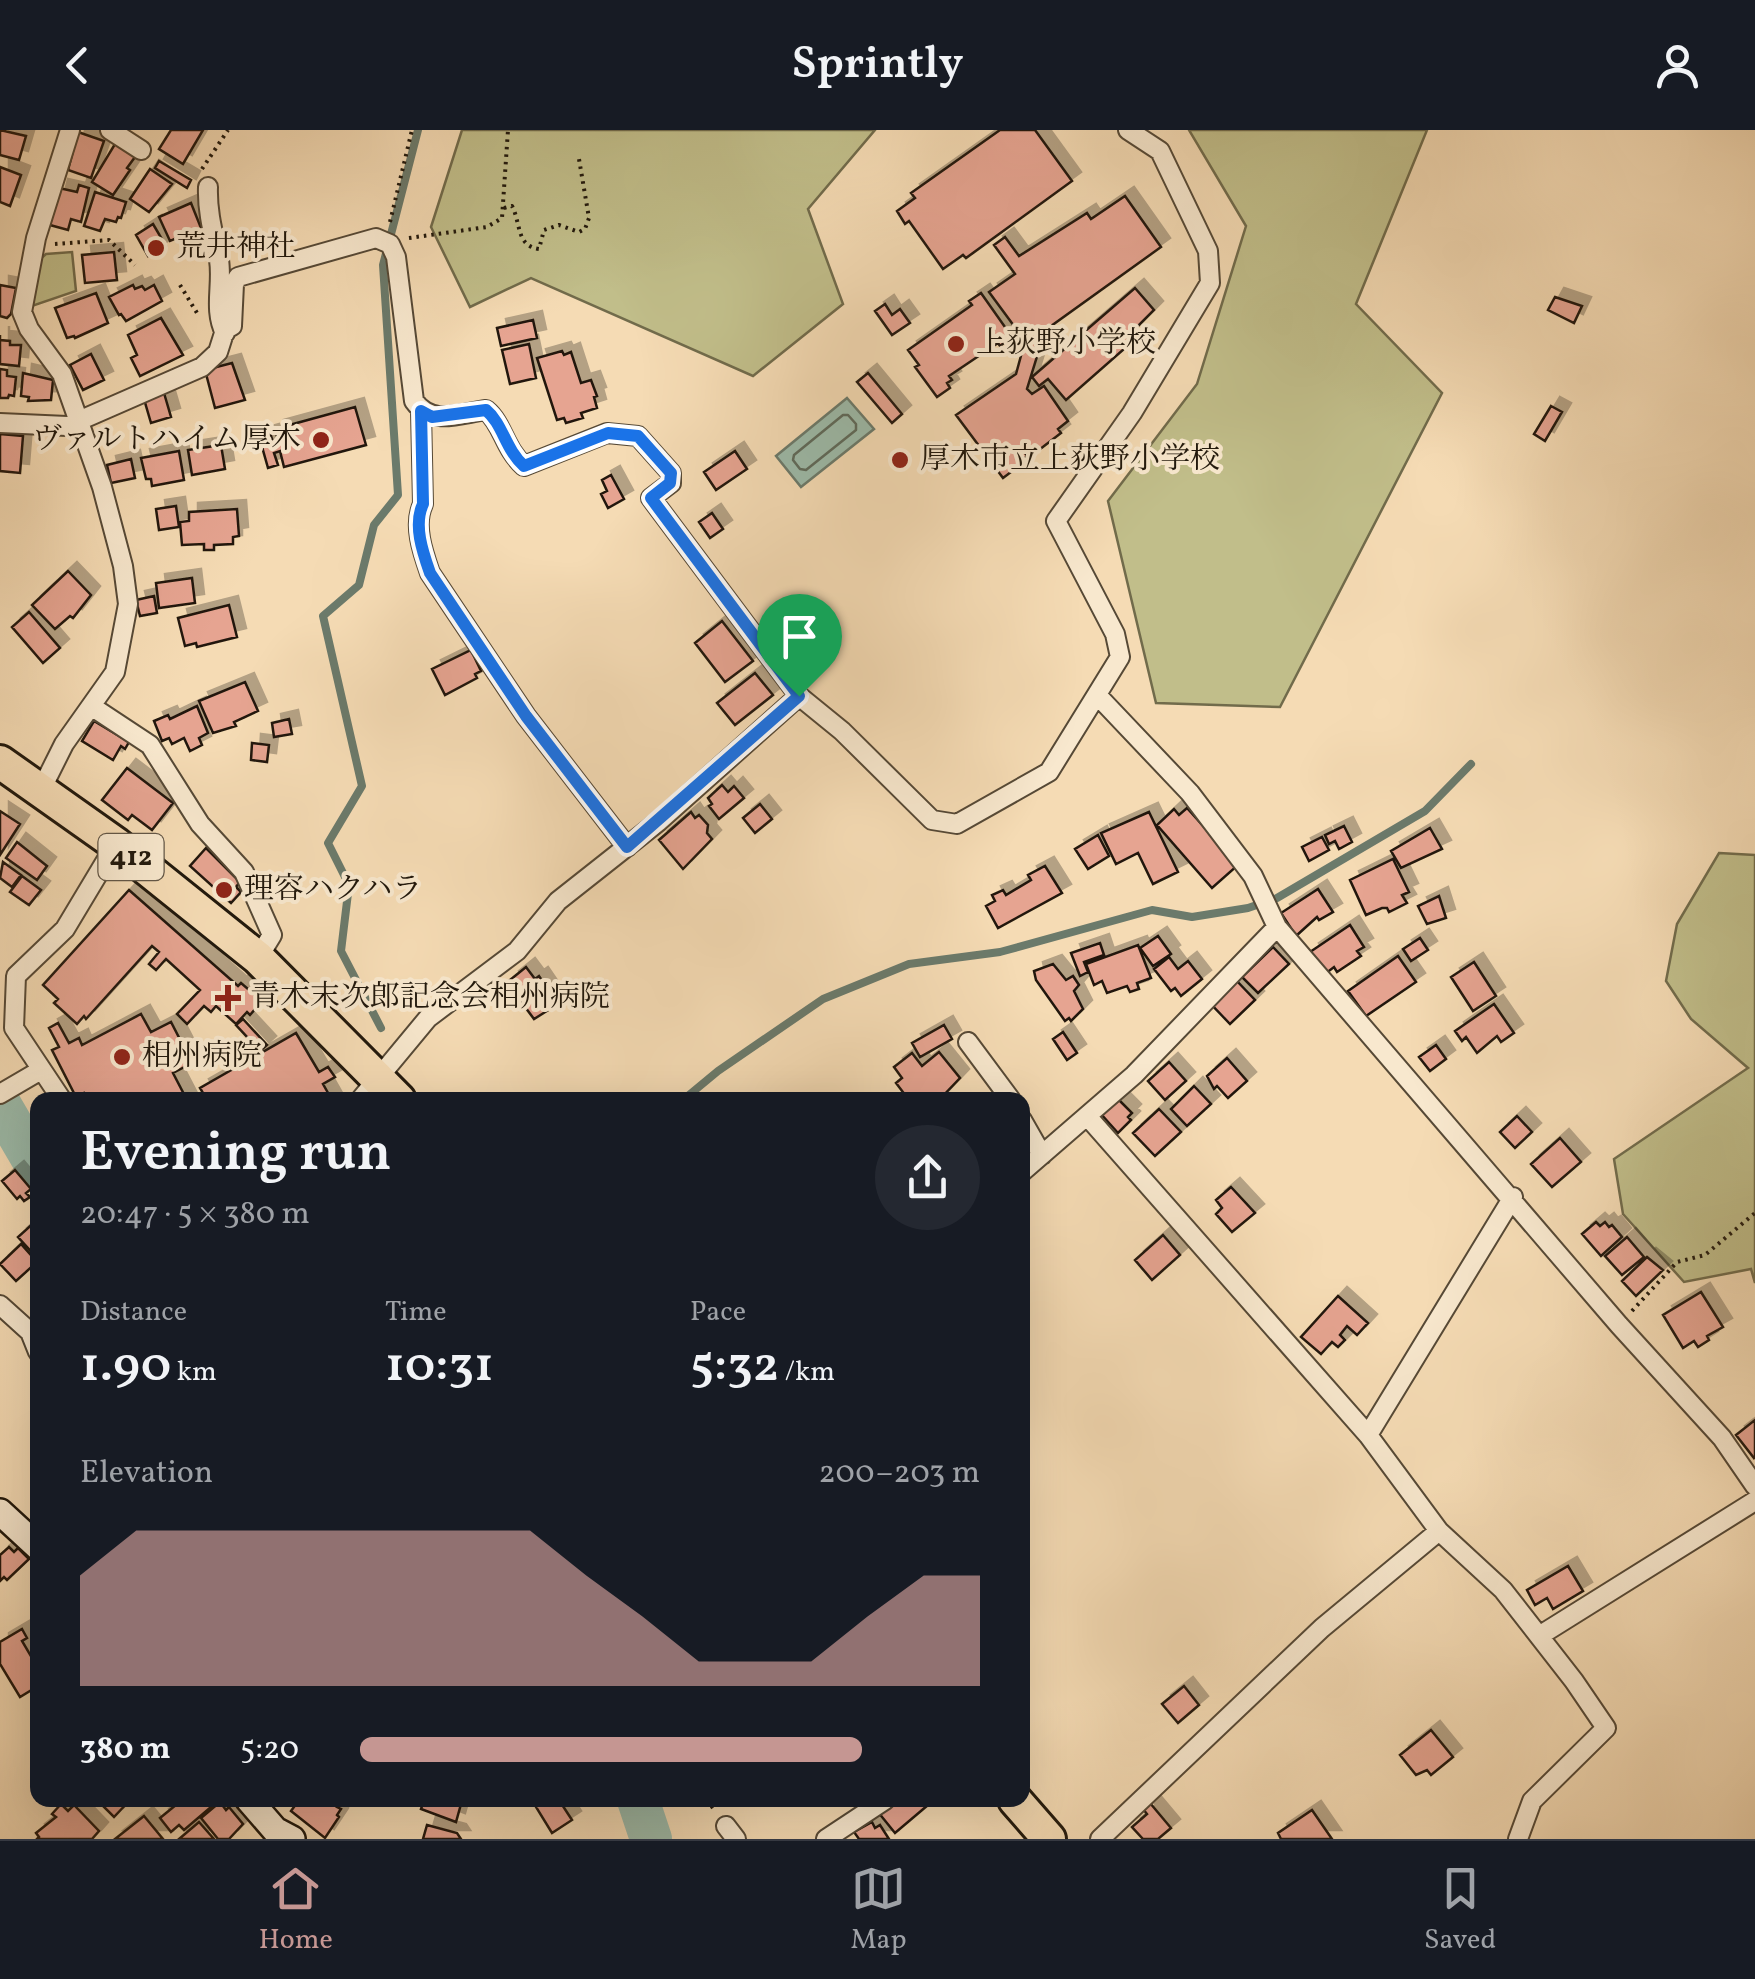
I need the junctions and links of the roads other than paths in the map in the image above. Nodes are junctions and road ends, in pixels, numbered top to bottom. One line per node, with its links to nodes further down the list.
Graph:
1 (70, 130): 8 (street)
2 (110, 130): 4 (street)
3 (1128, 130): 11 (street)
4 (140, 150)
5 (208, 187): 6 (street)
6 (225, 333): 7 (street); 8 (street)
7 (421, 411): 10 (street); 16 (street)
8 (78, 421): 9 (street); 12 (street)
9 (0, 422)
10 (799, 696): 11 (street); 16 (street)
11 (1096, 696): 17 (street)
12 (90, 706): 14 (street); 18 (street)
13 (0, 762): 14 (highway, 412)
14 (42, 788): 15 (highway, 412)
15 (116, 844): 18 (highway, 412); 20 (street)
16 (627, 847): 23 (street)
17 (1277, 927): 26 (street); 30 (street)
18 (258, 958): 22 (highway, 412)
19 (968, 1042): 24 (street)
20 (40, 1070): 21 (street); 25 (street)
21 (56, 1092)
22 (379, 1092)
23 (381, 1092)
24 (1005, 1092)
25 (0, 1094)
26 (1087, 1116): 28 (street); 33 (street)
27 (1030, 1134): 28 (street)
28 (1042, 1155): 29 (street)
29 (1030, 1165)
30 (1513, 1198): 33 (street); 34 (street)
31 (0, 1305): 32 (street)
32 (30, 1332)
33 (1368, 1436): 37 (street)
34 (1755, 1486)
35 (1755, 1500): 39 (street)
36 (6, 1527): 38 (street)
37 (1439, 1531): 39 (street); 46 (street)
38 (30, 1542)
39 (1539, 1636): 47 (street)
40 (255, 1807): 43 (street)
41 (874, 1807): 44 (street)
42 (1022, 1807): 45 (highway)
43 (292, 1839)
44 (826, 1839)
45 (1049, 1839)
46 (1100, 1839)
47 (1518, 1839)

